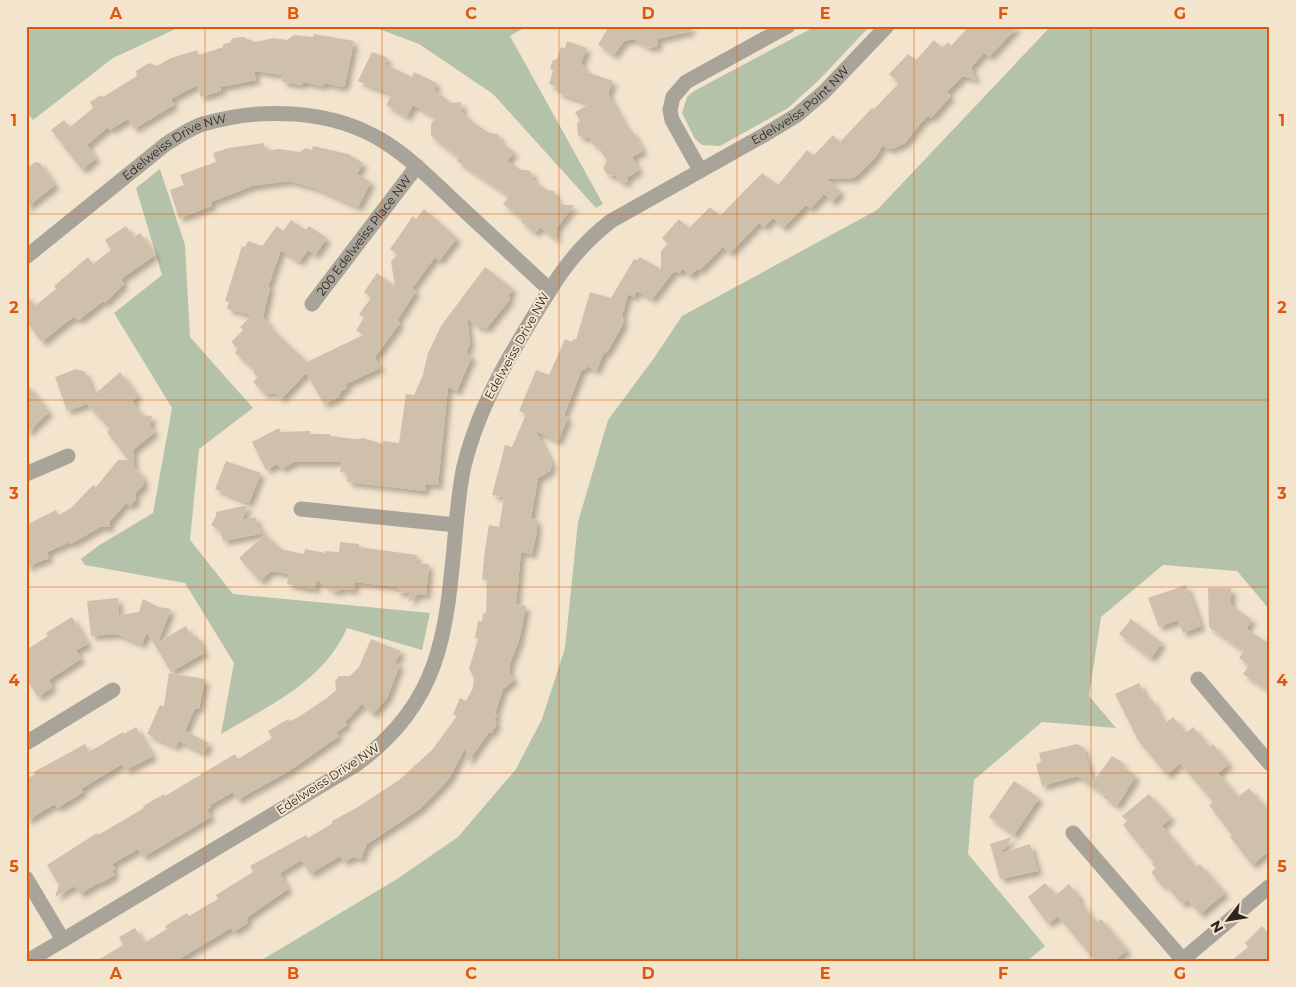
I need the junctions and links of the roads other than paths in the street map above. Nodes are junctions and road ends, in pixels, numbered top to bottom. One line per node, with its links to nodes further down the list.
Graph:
1 (788, 26): 4 (street)
2 (887, 26): 4 (street, Edelweiss Point NW)
3 (417, 166): 5 (street, Edelweiss Drive NW); 6 (street, Edelweiss Drive NW); 7 (street, 200 Edelweiss Place NW)
4 (700, 170): 6 (street, Edelweiss Point NW)
5 (26, 257)
6 (550, 290): 11 (street, Edelweiss Drive NW)
7 (312, 304)
8 (68, 456): 9 (street)
9 (26, 474)
10 (301, 509): 11 (street)
11 (456, 525): 19 (street, Edelweiss Drive NW)
12 (1198, 679): 15 (street)
13 (113, 690): 14 (street)
14 (26, 742)
15 (1270, 764)
16 (1073, 833): 20 (street)
17 (26, 878): 19 (street)
18 (1270, 886): 20 (street)
19 (63, 940): 21 (street, Edelweiss Drive NW)
20 (1182, 960)
21 (28, 961)

